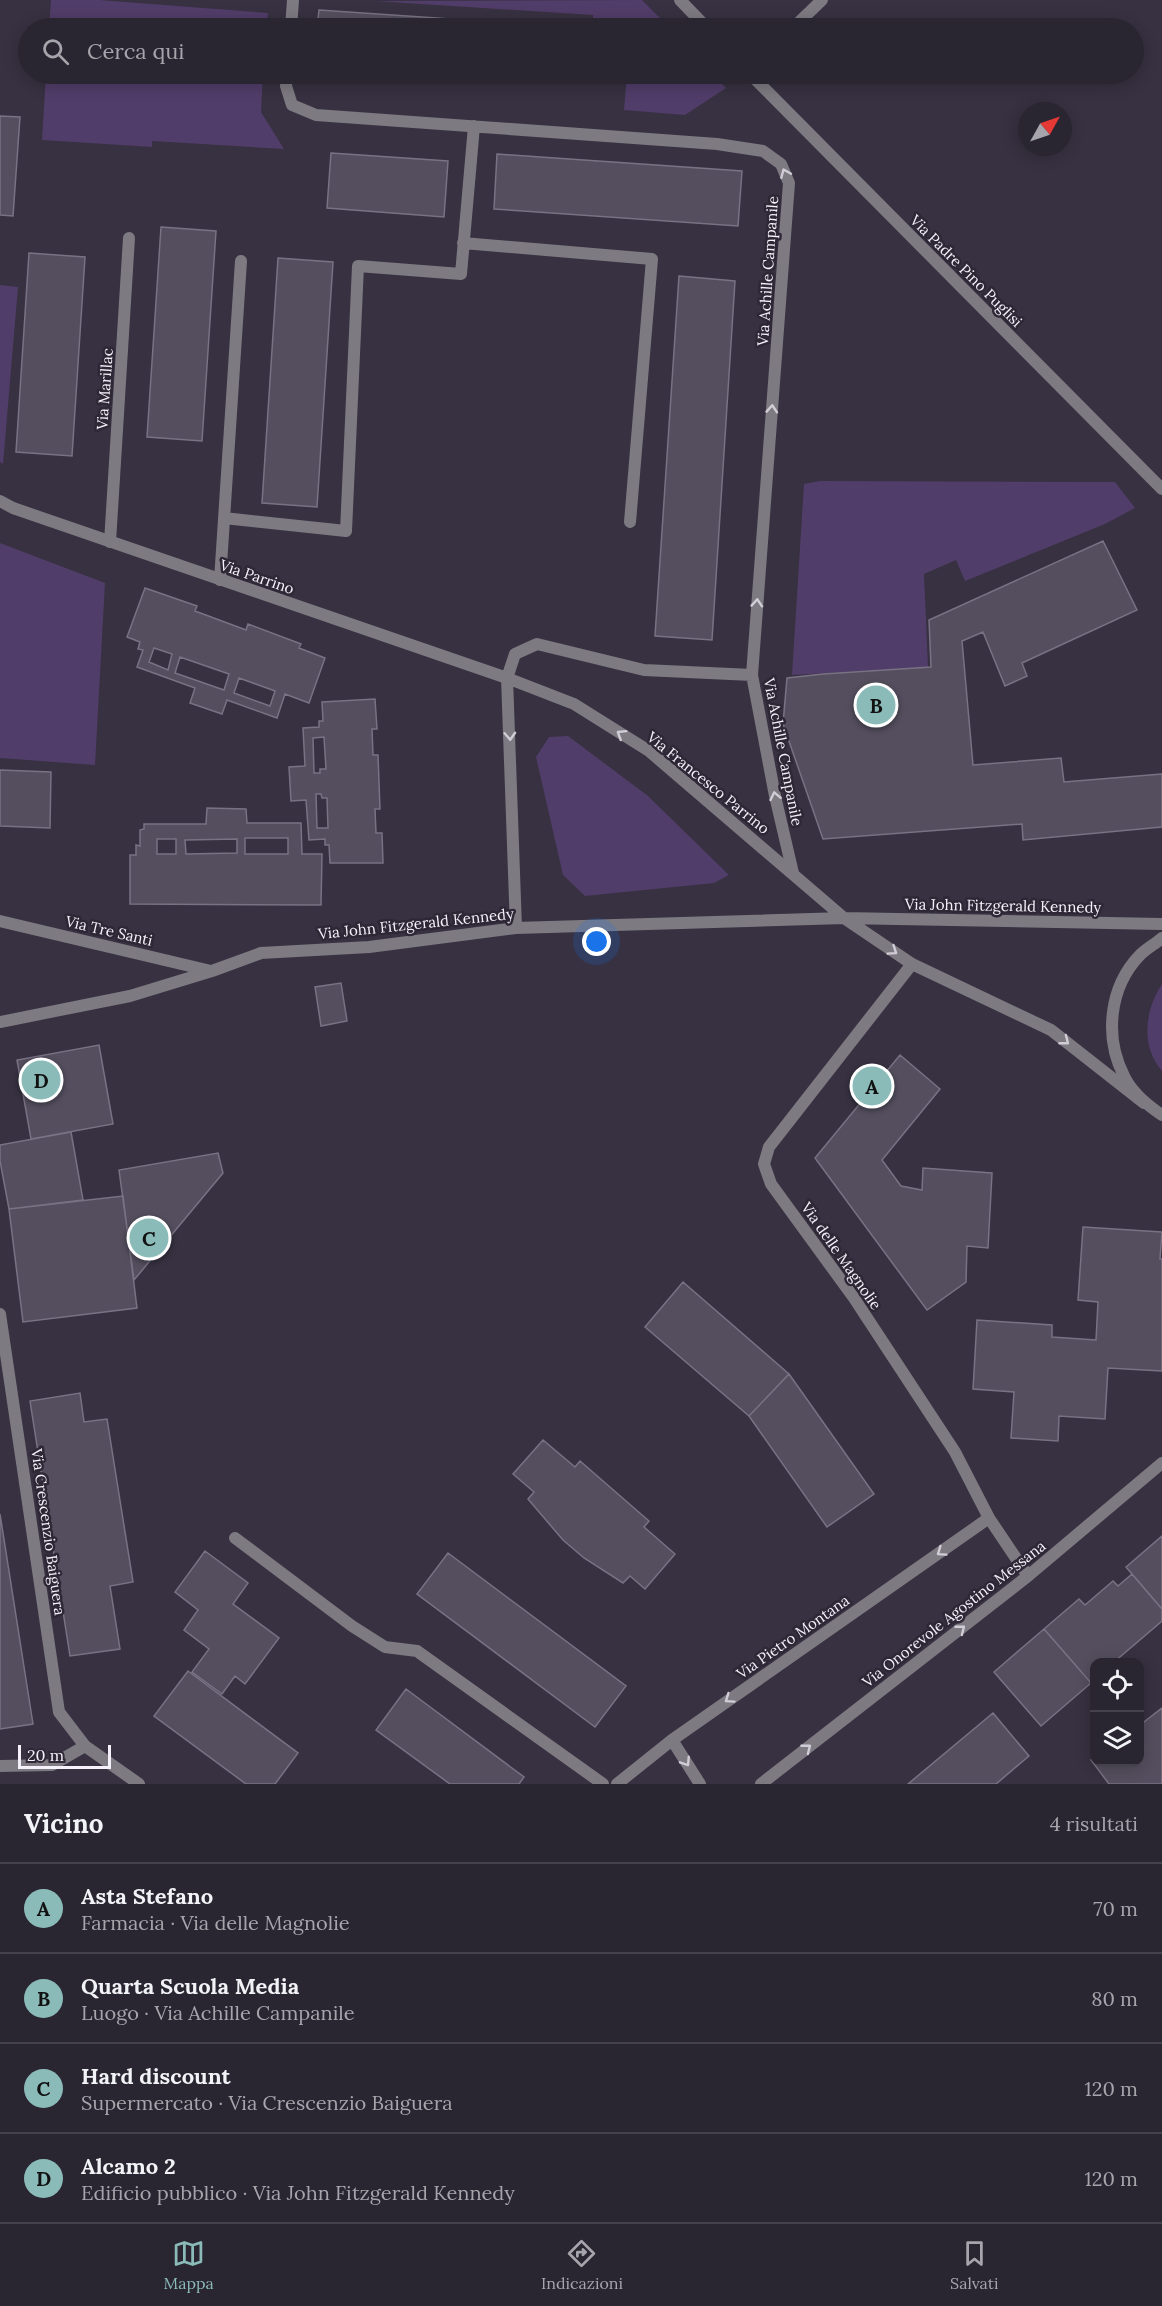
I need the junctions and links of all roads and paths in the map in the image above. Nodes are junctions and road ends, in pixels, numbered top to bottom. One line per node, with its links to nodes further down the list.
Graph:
1 (293, 0): 4 (street)
2 (680, 0): 5 (street)
3 (822, 0): 6 (street)
4 (292, 18)
5 (697, 18)
6 (803, 18)
7 (286, 84): 9 (street, Via Achille Campanile)
8 (760, 84): 13 (street, Via Padre Pino Puglisi)
9 (474, 126): 11 (street); 19 (street, Via Achille Campanile, one-way to 9)
10 (129, 238): 17 (street, Via Marillac)
11 (464, 243): 15 (street); 16 (street)
12 (241, 261): 15 (street)
13 (1162, 489)
14 (0, 501): 17 (street, Via Parrino)
15 (224, 518): 18 (street)
16 (630, 522)
17 (110, 542): 18 (street, Via Parrino)
18 (220, 580): 20 (street, Via Parrino)
19 (752, 675): 20 (street); 21 (street, Via Achille Campanile, one-way to 19)
20 (507, 678): 21 (street, Via Francesco Parrino, one-way to 20); 25 (street, one-way to 25)
21 (793, 873): 22 (street, Via Francesco Parrino)
22 (844, 918): 24 (street, Via John Fitzgerald Kennedy); 25 (street, Via John Fitzgerald Kennedy); 27 (street, one-way to 27)
23 (0, 921): 28 (street, Via Tre Santi)
24 (1162, 924)
25 (516, 928): 28 (street, Via John Fitzgerald Kennedy)
26 (1162, 938): 30 (street)
27 (912, 964): 30 (street, one-way to 30); 34 (street, Via delle Magnolie)
28 (212, 971): 29 (street, Via John Fitzgerald Kennedy)
29 (0, 1022)
30 (1144, 1103): 31 (street)
31 (1162, 1115)
32 (0, 1314): 38 (street, Via Crescenzio Baiguera)
33 (1162, 1463): 36 (street, Via Onorevole Agostino Messana)
34 (989, 1518): 36 (street, Via delle Magnolie); 37 (street, Via Pietro Montana, one-way to 37)
35 (235, 1538): 41 (street)
36 (1028, 1576): 44 (street, Via Onorevole Agostino Messana, one-way to 36)
37 (672, 1740): 42 (street, Via Pietro Montana); 43 (street, one-way to 43)
38 (85, 1746): 39 (street); 40 (street)
39 (0, 1766)
40 (139, 1784)
41 (603, 1784)
42 (617, 1784)
43 (700, 1784)
44 (760, 1784)

